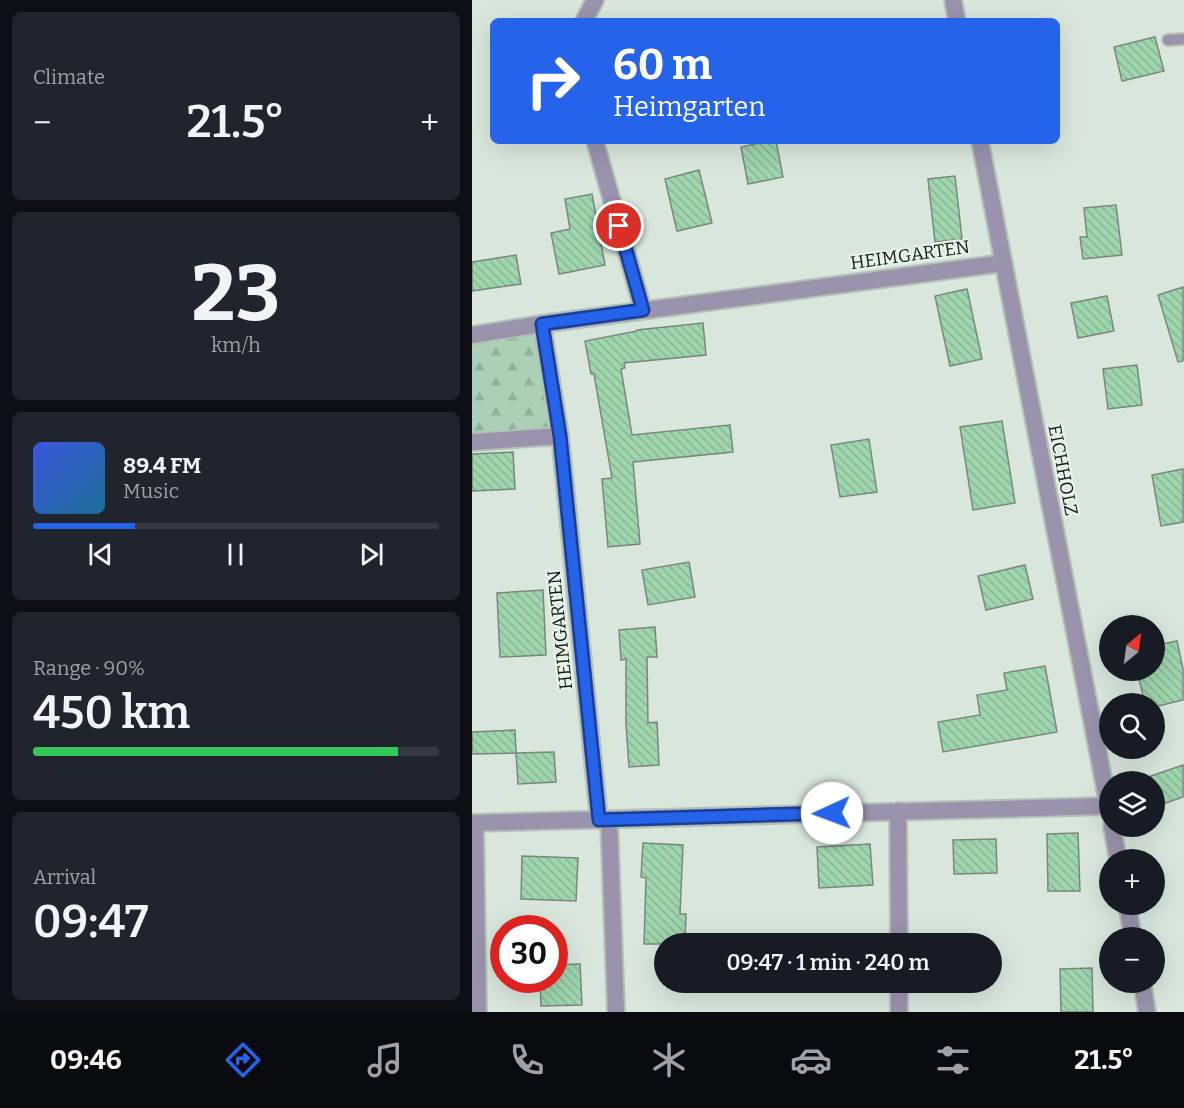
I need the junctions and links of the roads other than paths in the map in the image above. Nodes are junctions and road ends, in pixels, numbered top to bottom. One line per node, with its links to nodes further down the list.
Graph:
1 (595, 0): 3 (street)
2 (954, 0): 4 (street)
3 (586, 18)
4 (957, 18)
5 (1183, 39): 6 (lane)
6 (1168, 40)
7 (596, 144): 10 (street)
8 (981, 144): 9 (street, EICHHOLZ)
9 (1004, 263): 10 (street, HEIMGARTEN); 15 (street, EICHHOLZ)
10 (643, 310): 11 (street, HEIMGARTEN)
11 (542, 324): 12 (street, HEIMGARTEN); 13 (street, HEIMGARTEN)
12 (472, 335)
13 (560, 436): 14 (street); 18 (street, HEIMGARTEN)
14 (472, 442)
15 (1102, 771)
16 (1099, 810): 17 (street)
17 (898, 811): 18 (street); 20 (street)
18 (604, 819): 19 (street); 24 (street, HEIMGARTEN)
19 (473, 823): 23 (street)
20 (899, 933)
21 (899, 993): 25 (street)
22 (1144, 993): 26 (street)
23 (478, 1012)
24 (616, 1012)
25 (899, 1012)
26 (1147, 1012)

